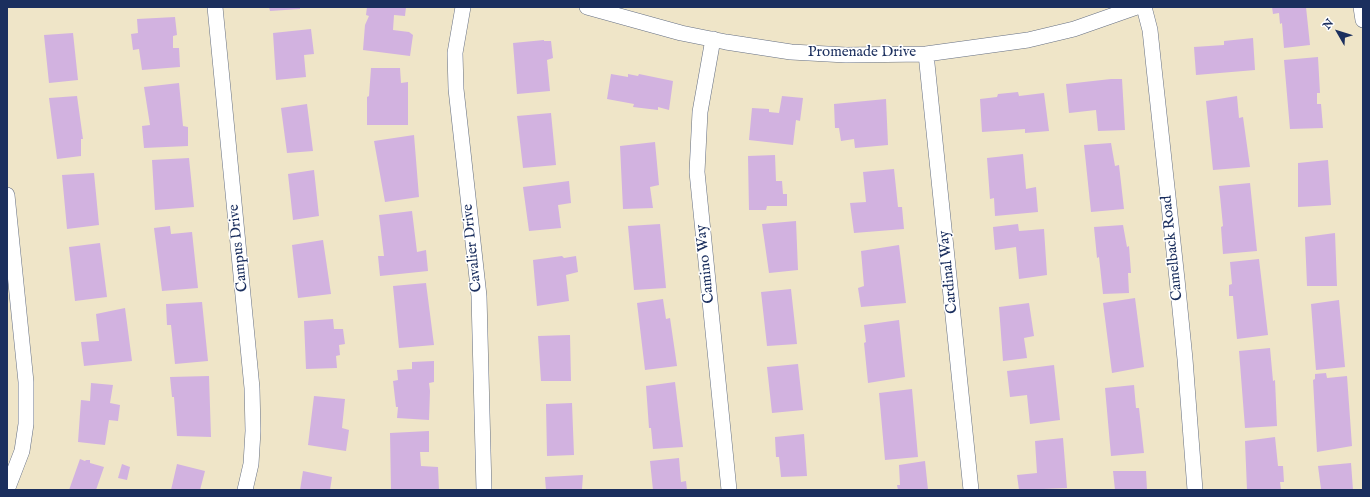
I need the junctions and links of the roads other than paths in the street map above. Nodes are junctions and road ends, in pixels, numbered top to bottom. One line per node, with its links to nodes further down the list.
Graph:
1 (215, 7): 12 (street, Campus Drive)
2 (463, 7): 13 (street, Cavalier Drive)
3 (587, 7): 8 (street, Promenade Drive)
4 (1137, 7): 9 (street, Promenade Drive)
5 (1144, 7): 16 (street, Camelback Road)
6 (1361, 7): 7 (street)
7 (1363, 20)
8 (713, 40): 9 (street, Promenade Drive); 14 (street, Camino Way)
9 (926, 54): 15 (street, Cardinal Way)
10 (7, 196): 11 (street)
11 (7, 490)
12 (245, 490)
13 (484, 490)
14 (729, 490)
15 (971, 490)
16 (1195, 490)

